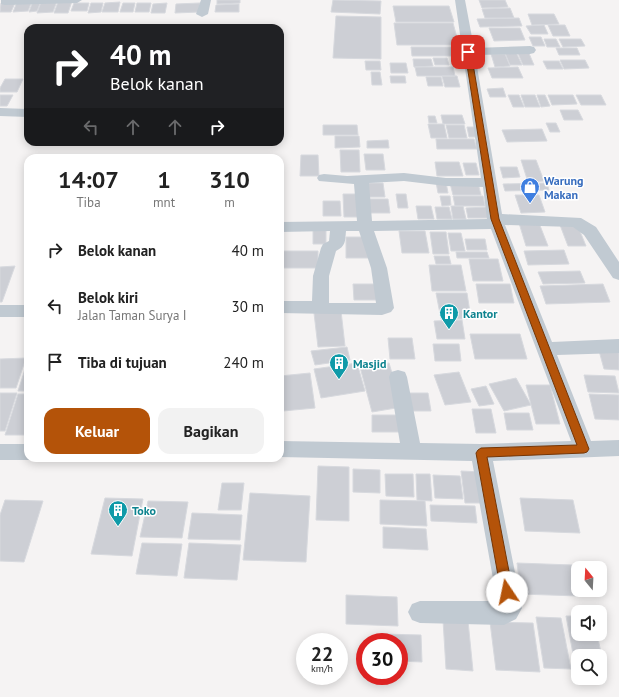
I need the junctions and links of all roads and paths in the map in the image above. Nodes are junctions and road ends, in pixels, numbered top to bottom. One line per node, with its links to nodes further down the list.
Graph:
1 (32, 0): 2 (street); 5 (street)
2 (77, 0)
3 (206, 0): 6 (street)
4 (460, 0): 8 (street)
5 (5, 2)
6 (202, 14)
7 (530, 50): 8 (street)
8 (468, 52): 13 (street)
9 (0, 112): 10 (street)
10 (24, 113)
11 (324, 178): 12 (street)
12 (361, 179): 13 (street); 16 (street)
13 (488, 183): 14 (street)
14 (496, 222): 16 (street); 18 (street); 24 (street)
15 (338, 226): 16 (street); 17 (street); 19 (street)
16 (365, 226): 19 (street)
17 (284, 227)
18 (619, 274)
19 (320, 307): 20 (street)
20 (284, 308)
21 (0, 311): 22 (street)
22 (24, 311)
23 (619, 346): 24 (street)
24 (547, 349): 28 (street)
25 (398, 377): 29 (street)
26 (619, 448): 28 (street)
27 (284, 449): 29 (street)
28 (584, 449): 32 (street)
29 (411, 451): 32 (street)
30 (0, 452): 31 (street)
31 (24, 452)
32 (481, 453): 33 (street)
33 (420, 612)

